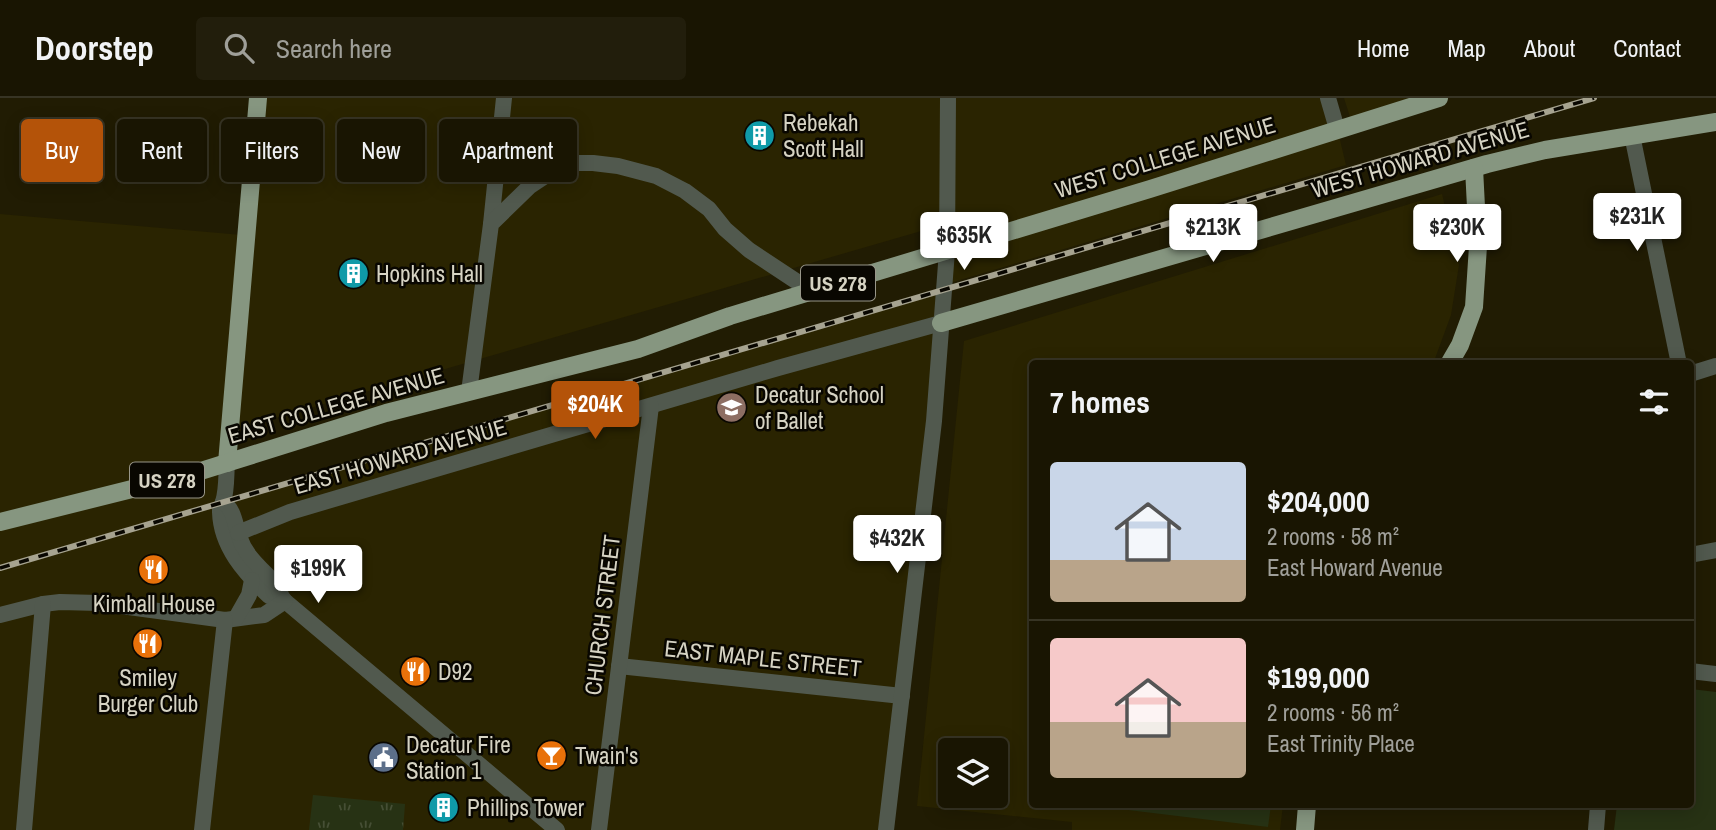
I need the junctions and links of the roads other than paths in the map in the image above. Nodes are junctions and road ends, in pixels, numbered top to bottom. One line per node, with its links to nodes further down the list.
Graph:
1 (258, 98): 20 (main road)
2 (504, 98): 10 (street)
3 (948, 98): 11 (street)
4 (1328, 98): 7 (street)
5 (1439, 98): 7 (main road, WEST COLLEGE AVENUE / US 278)
6 (1716, 122): 8 (main road, WEST HOWARD AVENUE)
7 (1337, 129): 11 (main road, WEST COLLEGE AVENUE / US 278)
8 (1632, 135): 9 (main road, WEST HOWARD AVENUE); 15 (street)
9 (1474, 168): 13 (main road, WEST HOWARD AVENUE); 14 (main road)
10 (491, 224): 12 (street); 18 (street)
11 (947, 251): 12 (main road, EAST COLLEGE AVENUE / US 278); 13 (street)
12 (811, 291): 18 (main road, EAST COLLEGE AVENUE / US 278)
13 (941, 323): 19 (street, EAST HOWARD AVENUE); 34 (street)
14 (1451, 360)
15 (1678, 360)
16 (1716, 366): 17 (street)
17 (1694, 373)
18 (469, 392): 20 (main road, EAST COLLEGE AVENUE / US 278)
19 (650, 406): 23 (street, EAST HOWARD AVENUE); 31 (street, CHURCH STREET)
20 (228, 463): 21 (street); 22 (main road, EAST COLLEGE AVENUE / US 278)
21 (223, 502): 23 (street); 26 (street)
22 (0, 522)
23 (238, 533): 27 (street)
24 (1716, 550): 25 (street)
25 (1694, 554)
26 (252, 580): 27 (street); 30 (street)
27 (282, 598): 30 (street); 39 (street)
28 (43, 604): 29 (street); 30 (street); 37 (street)
29 (0, 615)
30 (231, 619): 38 (street)
31 (619, 666): 34 (street, EAST MAPLE STREET); 40 (street, CHURCH STREET)
32 (1694, 671): 33 (street)
33 (1716, 674)
34 (902, 696): 41 (street)
35 (1307, 808): 42 (main road)
36 (1598, 808): 43 (street)
37 (23, 830)
38 (202, 830)
39 (557, 830)
40 (599, 830)
41 (886, 830)
42 (1304, 830)
43 (1596, 830)

